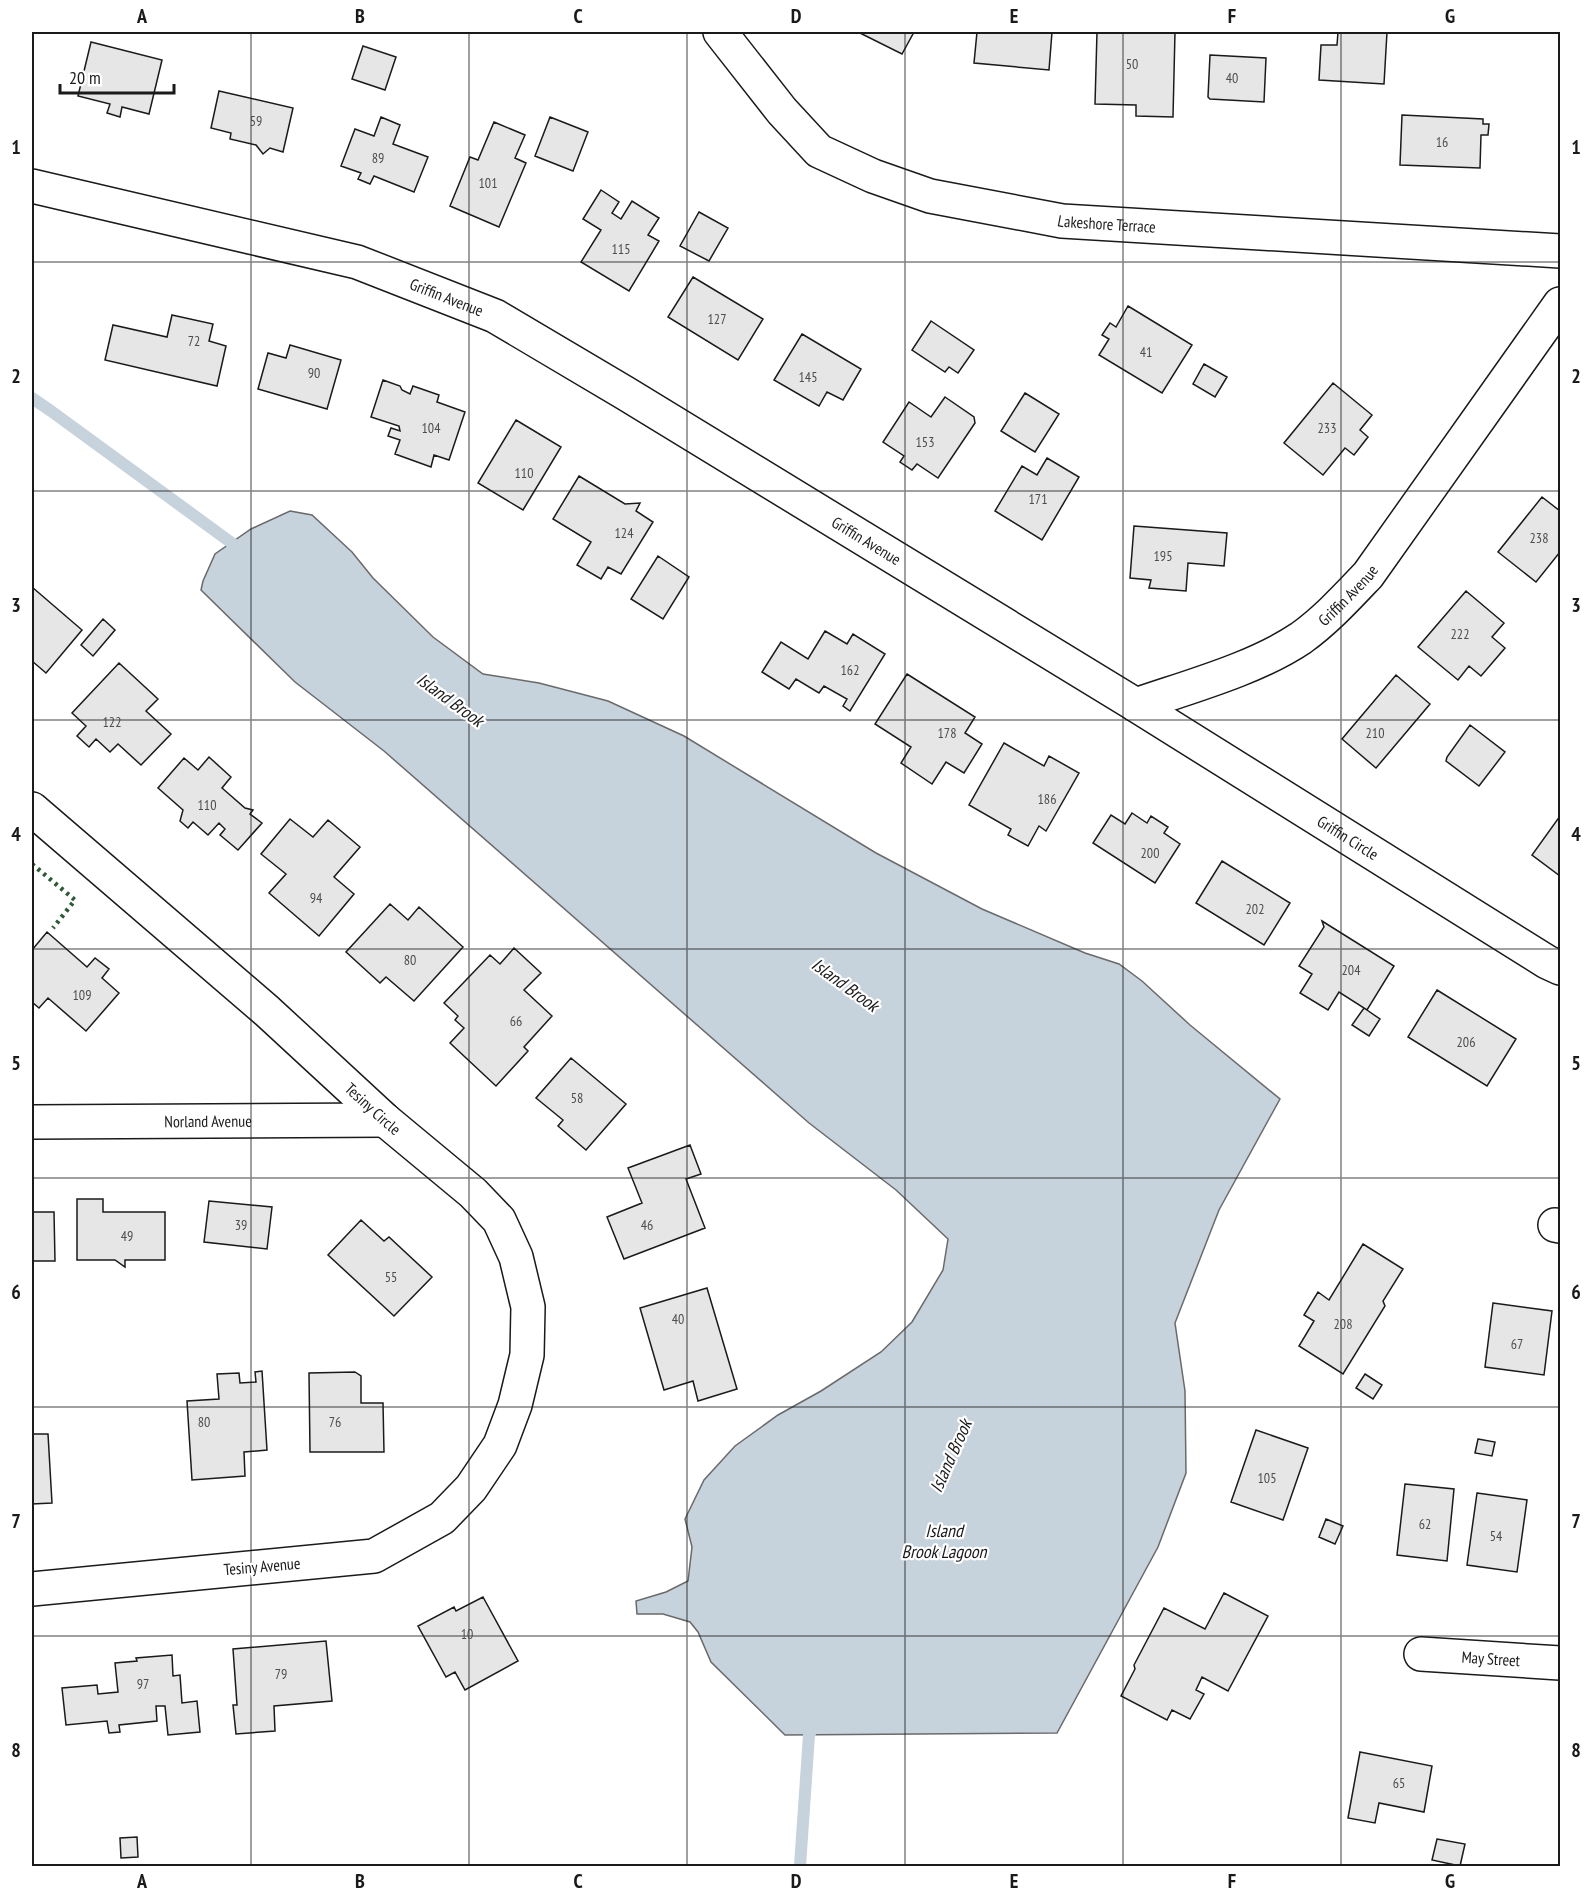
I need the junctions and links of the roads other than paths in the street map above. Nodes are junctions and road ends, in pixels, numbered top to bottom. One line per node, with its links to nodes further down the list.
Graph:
1 (720, 32): 3 (street, Lakeshore Terrace)
2 (32, 186): 5 (street, Griffin Avenue)
3 (1560, 251)
4 (1560, 304): 5 (street, Griffin Avenue)
5 (1136, 705): 7 (street, Griffin Circle)
6 (32, 809): 8 (street, Tesiny Circle)
7 (1560, 968)
8 (385, 1120): 9 (street, Norland Avenue); 10 (street, Tesiny Circle)
9 (32, 1122)
10 (471, 1488): 11 (street, Tesiny Avenue)
11 (32, 1588)
12 (1421, 1654): 13 (street, May Street)
13 (1560, 1663)

